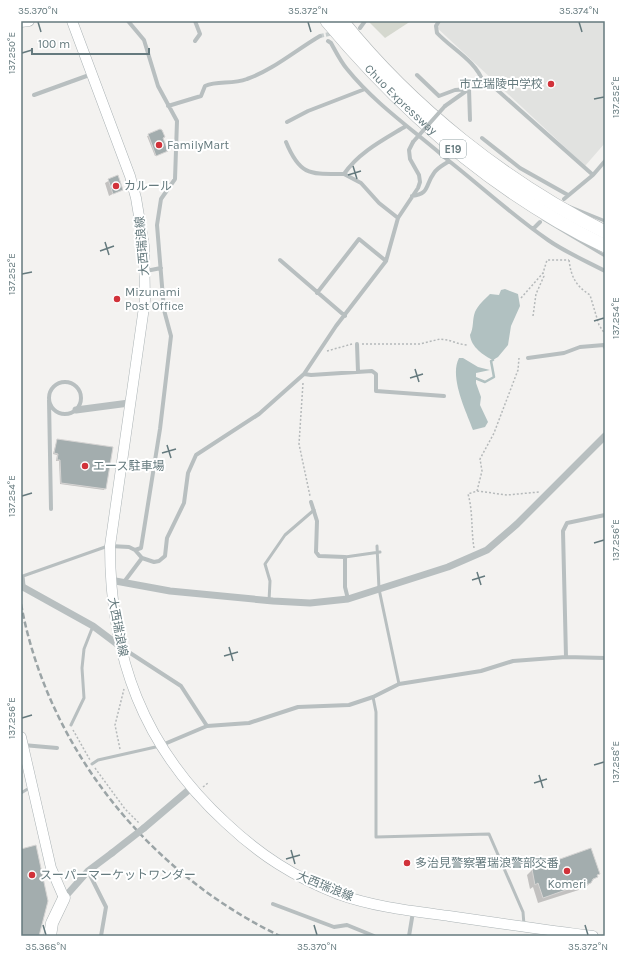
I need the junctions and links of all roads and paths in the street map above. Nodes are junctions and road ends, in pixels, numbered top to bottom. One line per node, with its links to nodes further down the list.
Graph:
1 (29, 21): 9 (main road)
2 (72, 21): 14 (main road, 大西瑞浪線)
3 (129, 21): 20 (street)
4 (195, 21): 12 (street)
5 (327, 21): 34 (highway, Chuo Expressway / E19)
6 (342, 21): 32 (highway, Chuo Expressway / E19)
7 (365, 21): 10 (street)
8 (439, 21): 16 (street)
9 (21, 22)
10 (360, 28)
11 (320, 36): 20 (street)
12 (195, 40)
13 (328, 41): 17 (street)
14 (92, 74): 19 (street); 45 (main road, 大西瑞浪線)
15 (417, 75): 18 (street)
16 (483, 82): 18 (street); 29 (street)
17 (366, 89): 22 (street); 23 (street)
18 (468, 89): 21 (street); 31 (street, bridge)
19 (34, 95)
20 (168, 106): 44 (street)
21 (470, 120)
22 (287, 122)
23 (406, 126): 26 (street); 28 (street)
24 (482, 138): 30 (street)
25 (286, 142): 28 (street)
26 (449, 161): 31 (street); 38 (street)
27 (605, 161): 29 (street)
28 (344, 174): 35 (street)
29 (593, 175): 30 (street)
30 (568, 195): 33 (street)
31 (412, 196): 35 (street)
32 (545, 199): 36 (lane); 39 (highway, Chuo Expressway / E19)
33 (564, 199)
34 (530, 203): 40 (highway, Chuo Expressway / E19); 41 (lane)
35 (398, 218): 43 (street)
36 (605, 221)
37 (540, 222): 38 (street)
38 (533, 229): 46 (street)
39 (605, 232)
40 (605, 246)
41 (605, 256)
42 (280, 260): 48 (street)
43 (386, 261): 48 (street); 50 (street)
44 (161, 268): 45 (street); 74 (street)
45 (145, 271): 63 (main road, 大西瑞浪線)
46 (605, 271)
47 (543, 273): 49 (path); 51 (path); 52 (path)
48 (317, 292): 50 (street)
49 (522, 298)
50 (345, 316): 56 (street)
51 (533, 316)
52 (605, 334)
53 (356, 344): 54 (path); 56 (path); 59 (street)
54 (467, 345)
55 (605, 347): 58 (street)
56 (319, 351): 60 (street)
57 (519, 358): 66 (path)
58 (528, 358)
59 (358, 372): 60 (street); 61 (street)
60 (304, 374): 68 (path); 78 (street)
61 (444, 396)
62 (49, 400): 64 (street); 64 (street); 69 (street)
63 (129, 403): 64 (street); 72 (main road, 大西瑞浪線)
64 (76, 410)
65 (605, 436): 67 (street)
66 (477, 491): 67 (path); 76 (path)
67 (550, 491): 76 (street)
68 (311, 502): 70 (street)
69 (50, 509)
70 (314, 510): 77 (street); 84 (lane)
71 (605, 515): 87 (street)
72 (110, 546): 74 (street); 79 (main road, 大西瑞浪線); 81 (lane)
73 (377, 546): 75 (lane)
74 (135, 550): 78 (street)
75 (378, 553): 77 (lane); 82 (lane)
76 (476, 556): 82 (street)
77 (345, 557): 83 (street)
78 (142, 558): 80 (street)
79 (110, 580): 80 (street); 86 (main road, 大西瑞浪線)
80 (124, 582): 84 (street)
81 (23, 587): 85 (street)
82 (379, 589): 83 (street); 90 (lane)
83 (348, 599): 84 (street)
84 (269, 601)
85 (93, 626): 86 (street); 92 (lane)
86 (121, 647): 89 (main road, 大西瑞浪線); 93 (street)
87 (566, 657): 88 (street); 90 (street)
88 (605, 658)
89 (128, 673): 95 (main road, 大西瑞浪線); 97 (path)
90 (399, 684): 91 (street)
91 (373, 697): 93 (street); 107 (lane)
92 (71, 725): 98 (path)
93 (207, 726): 95 (street)
94 (22, 742): 96 (street); 99 (main road)
95 (160, 746): 97 (lane); 100 (main road, 大西瑞浪線)
96 (57, 748)
97 (121, 755): 98 (lane)
98 (92, 764): 102 (path)
99 (32, 786): 101 (lane); 104 (main road)
100 (191, 788): 102 (street); 106 (main road, 大西瑞浪線)
101 (21, 793)
102 (144, 828): 103 (street, bridge)
103 (88, 871): 104 (street); 109 (street)
104 (64, 898): 108 (main road)
105 (272, 904): 110 (street)
106 (413, 911): 107 (main road, 大西瑞浪線); 111 (street)
107 (524, 927): 112 (main road, 大西瑞浪線)
108 (50, 936)
109 (101, 936)
110 (374, 936)
111 (409, 936)
112 (592, 936)

